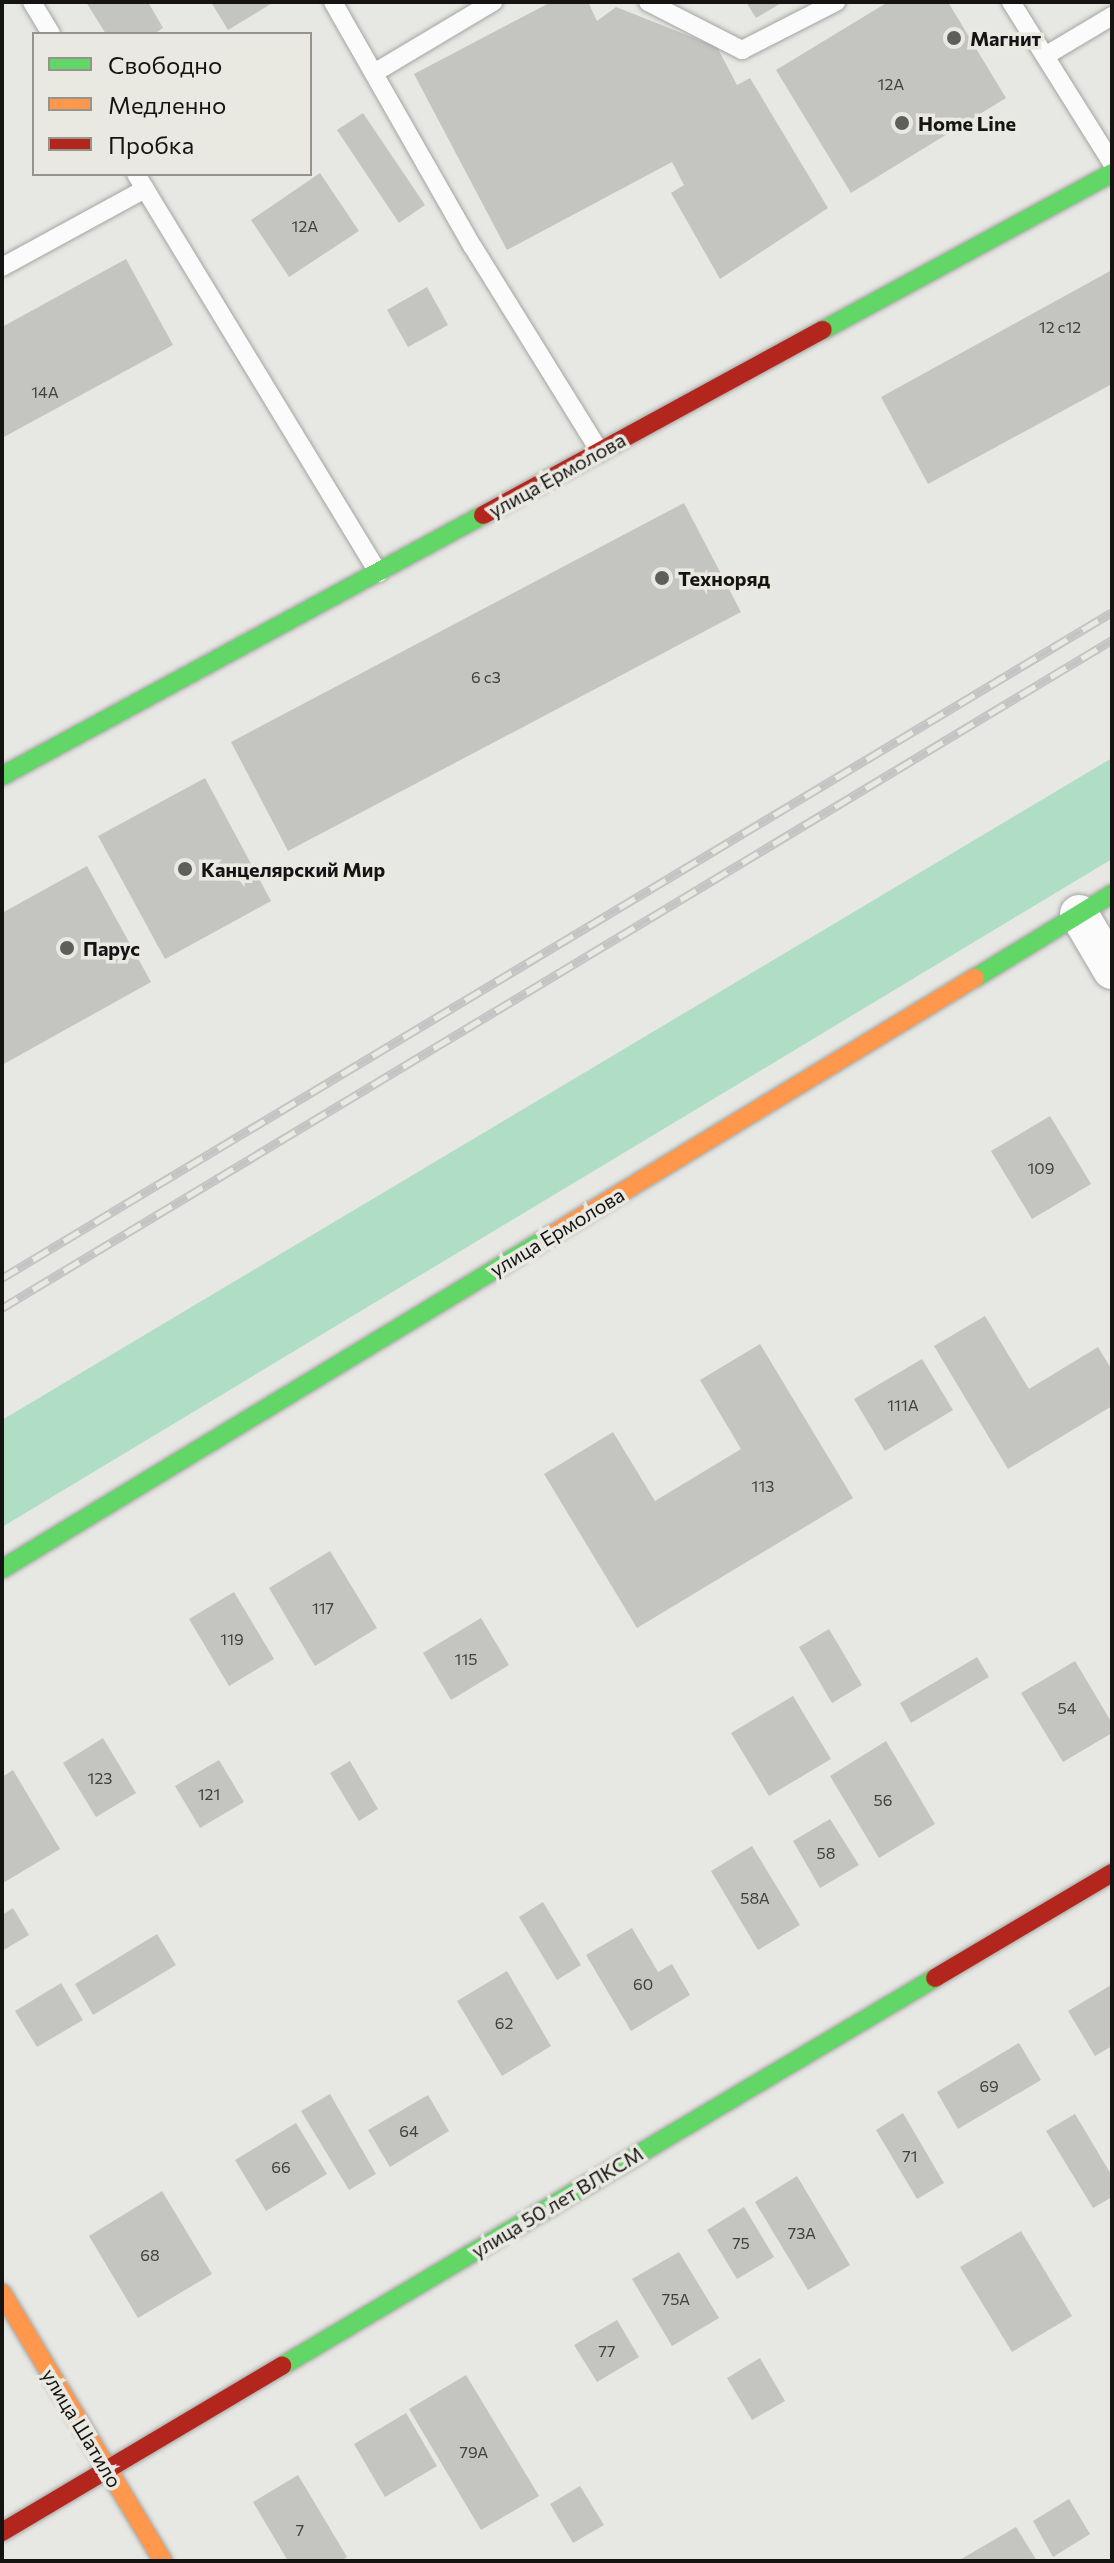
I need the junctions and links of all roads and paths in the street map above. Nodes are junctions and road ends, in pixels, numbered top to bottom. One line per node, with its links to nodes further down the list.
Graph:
1 (32, 2): 8 (lane)
2 (333, 2): 10 (lane)
3 (493, 2): 10 (lane)
4 (648, 2): 5 (lane)
5 (836, 2)
6 (1011, 2): 9 (lane)
7 (1112, 16): 9 (lane)
8 (50, 32)
9 (1045, 56): 11 (lane)
10 (374, 73): 15 (lane)
11 (1112, 163)
12 (1112, 173): 15 (street, улица Ермолова)
13 (141, 181): 14 (lane); 16 (lane)
14 (2, 267)
15 (600, 452): 16 (street, улица Ермолова)
16 (379, 573): 17 (street, улица Ермолова)
17 (2, 776)
18 (1112, 894): 19 (street, улица Ермолова)
19 (1079, 914): 20 (street); 21 (street, улица Ермолова)
20 (1112, 970)
21 (2, 1569)
22 (1112, 1873): 24 (street, улица 50 лет ВЛКСМ)
23 (2, 2293): 24 (street, улица Шатило)
24 (106, 2470): 25 (street, улица 50 лет ВЛКСМ); 26 (street, улица Шатило)
25 (2, 2532)
26 (163, 2561)

